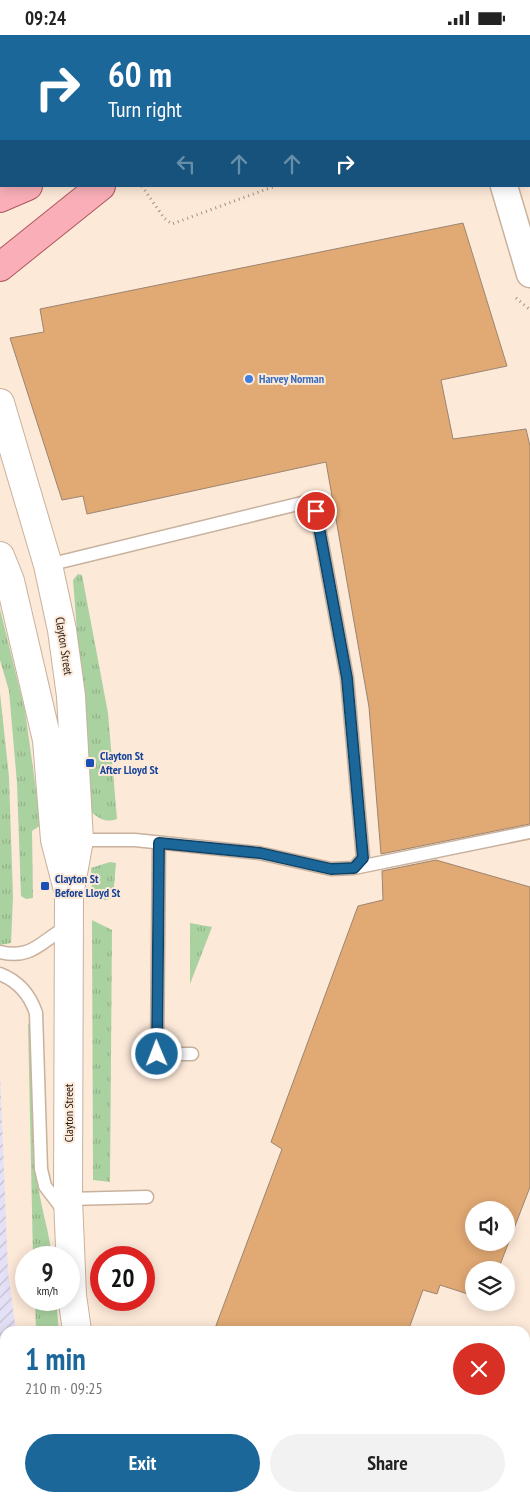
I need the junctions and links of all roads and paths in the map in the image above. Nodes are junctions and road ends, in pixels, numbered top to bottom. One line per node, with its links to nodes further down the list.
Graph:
1 (26, 187): 6 (main road)
2 (99, 187): 7 (main road)
3 (143, 187): 4 (path)
4 (272, 187)
5 (504, 187): 8 (street)
6 (0, 198)
7 (0, 267)
8 (530, 273)
9 (0, 403): 11 (main road, Clayton Street)
10 (0, 556): 13 (main road, Clayton Street)
11 (48, 565): 13 (main road, Clayton Street); 15 (lane)
12 (530, 832): 15 (lane)
13 (67, 840): 14 (lane); 16 (main road, Clayton Street)
14 (159, 843): 15 (lane); 19 (lane)
15 (354, 868)
16 (69, 926): 17 (lane); 21 (main road, Clayton Street)
17 (0, 952)
18 (0, 974): 21 (lane)
19 (192, 1054)
20 (147, 1197): 21 (lane)
21 (69, 1210): 22 (main road, Clayton Street)
22 (76, 1326)

